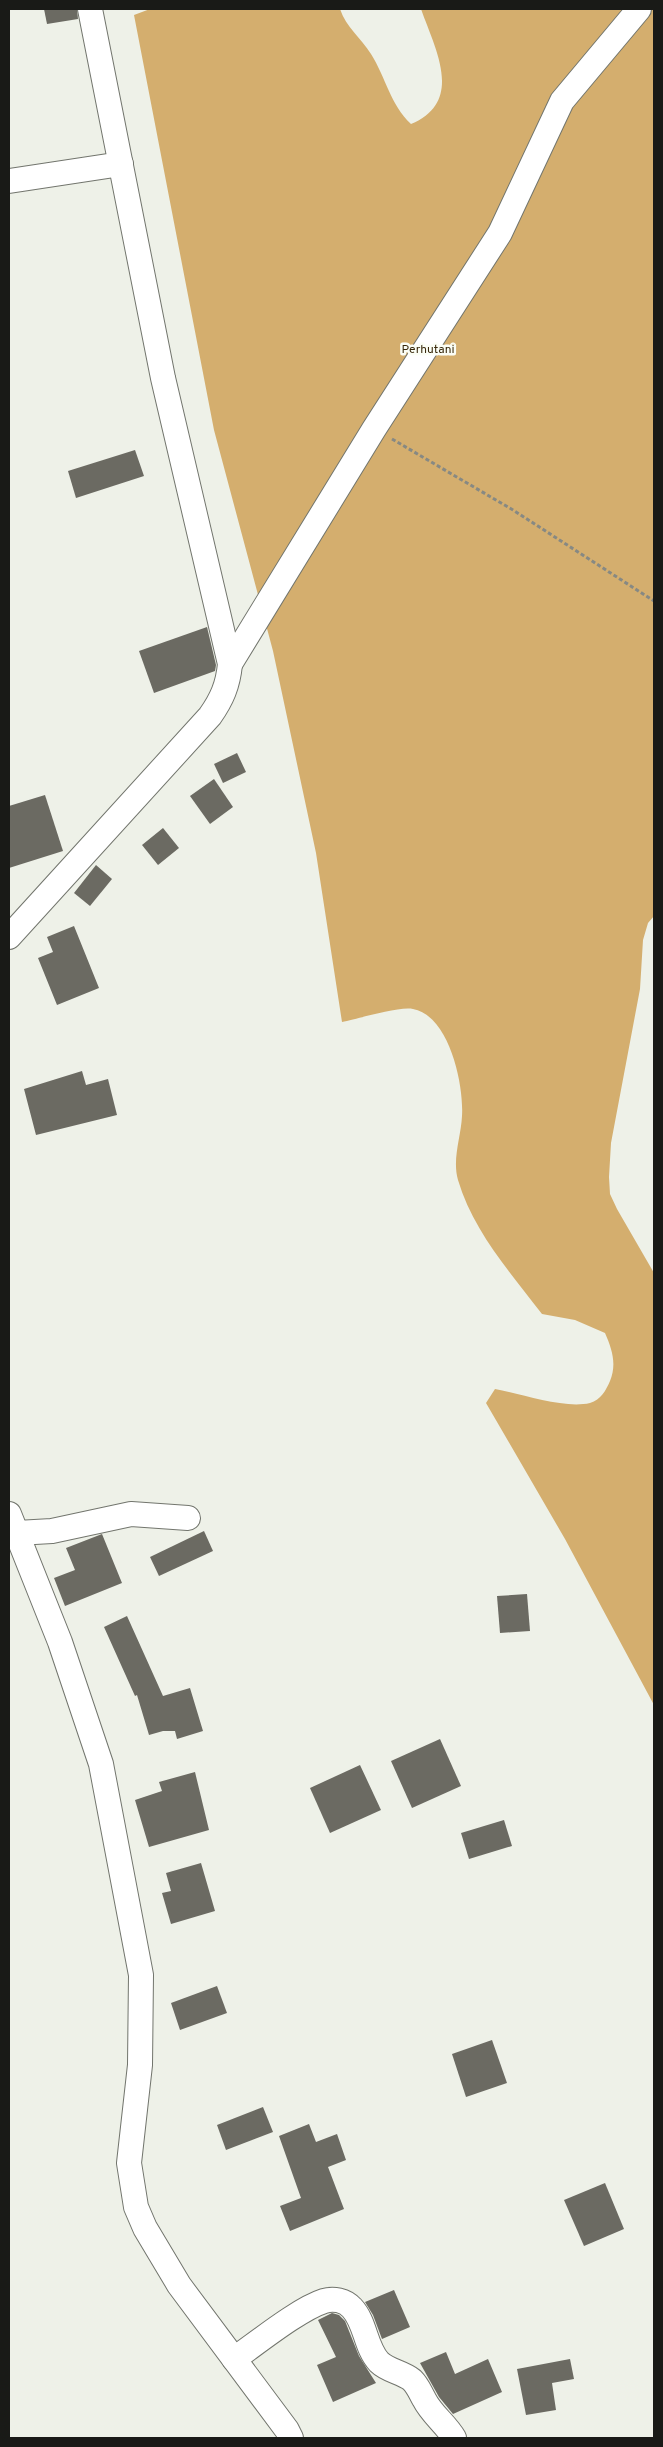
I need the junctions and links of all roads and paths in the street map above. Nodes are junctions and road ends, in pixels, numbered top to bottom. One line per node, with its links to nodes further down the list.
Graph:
1 (90, 9): 3 (street)
2 (639, 9): 5 (street)
3 (121, 164): 4 (street); 7 (street)
4 (9, 181)
5 (374, 429): 6 (path); 7 (street)
6 (654, 601)
7 (230, 664): 8 (street)
8 (9, 937)
9 (188, 1518): 10 (street)
10 (13, 1524): 11 (street)
11 (234, 2359): 12 (street); 13 (street)
12 (291, 2438)
13 (454, 2438)

